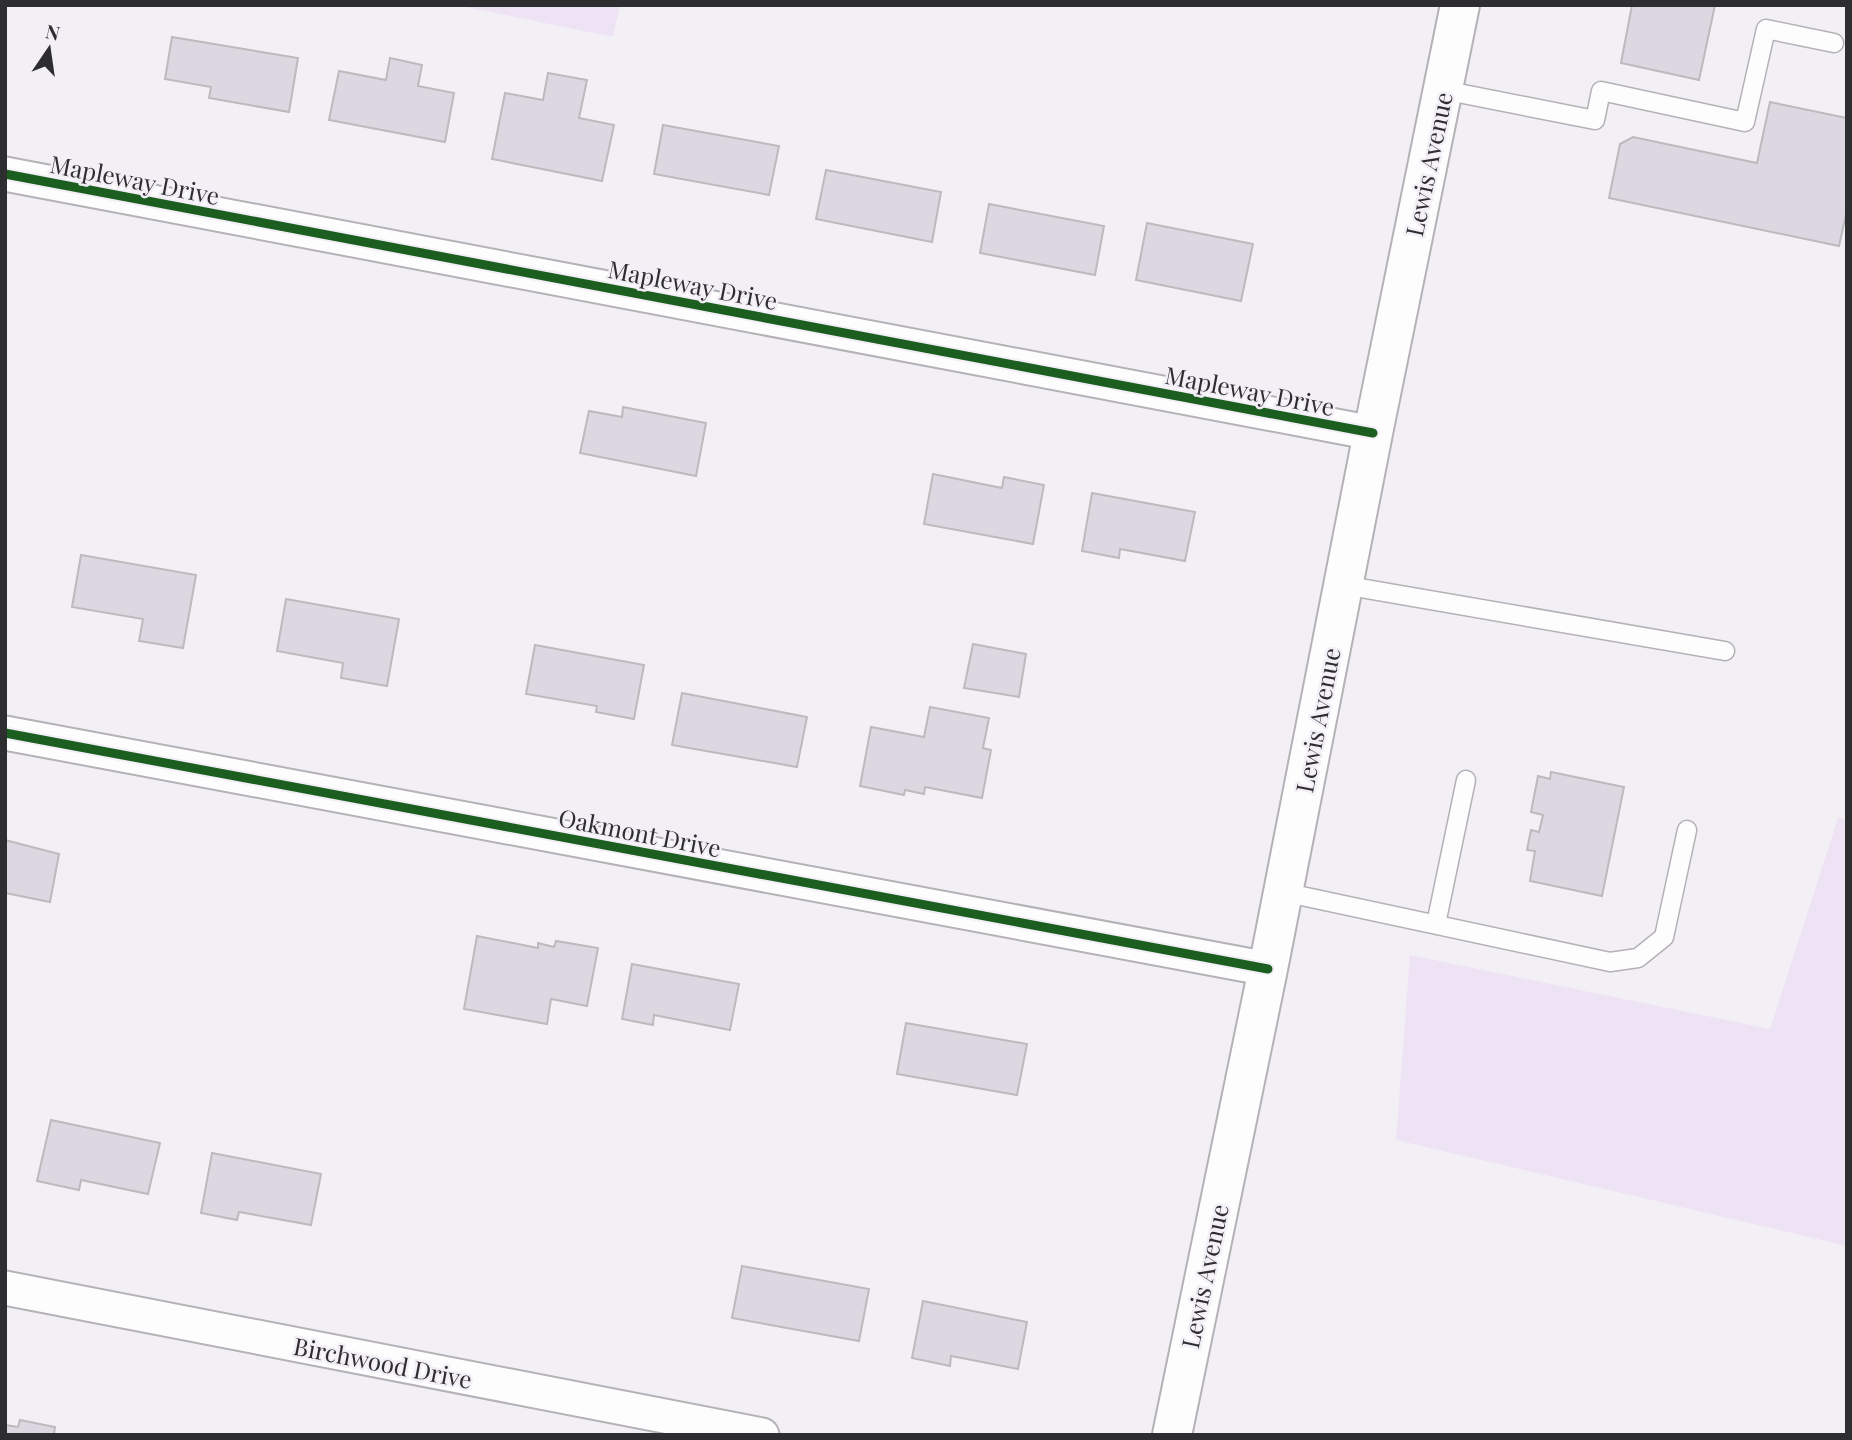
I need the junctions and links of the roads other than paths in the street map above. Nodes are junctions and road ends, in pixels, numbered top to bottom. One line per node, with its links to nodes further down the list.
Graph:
1 (1460, 5): 3 (main road, Lewis Avenue)
2 (1834, 43): 3 (lane)
3 (1443, 90): 5 (main road, Lewis Avenue)
4 (5, 174): 5 (street, Mapleway Drive)
5 (1373, 433): 6 (main road, Lewis Avenue)
6 (1343, 585): 7 (lane); 11 (main road, Lewis Avenue)
7 (1725, 651)
8 (5, 733): 13 (street, Oakmont Drive)
9 (1466, 780): 12 (lane)
10 (1687, 831): 12 (lane)
11 (1283, 892): 12 (lane); 13 (main road, Lewis Avenue)
12 (1436, 924)
13 (1268, 969): 16 (main road, Lewis Avenue)
14 (5, 1288): 15 (street, Birchwood Drive)
15 (762, 1435)
16 (1172, 1435)

